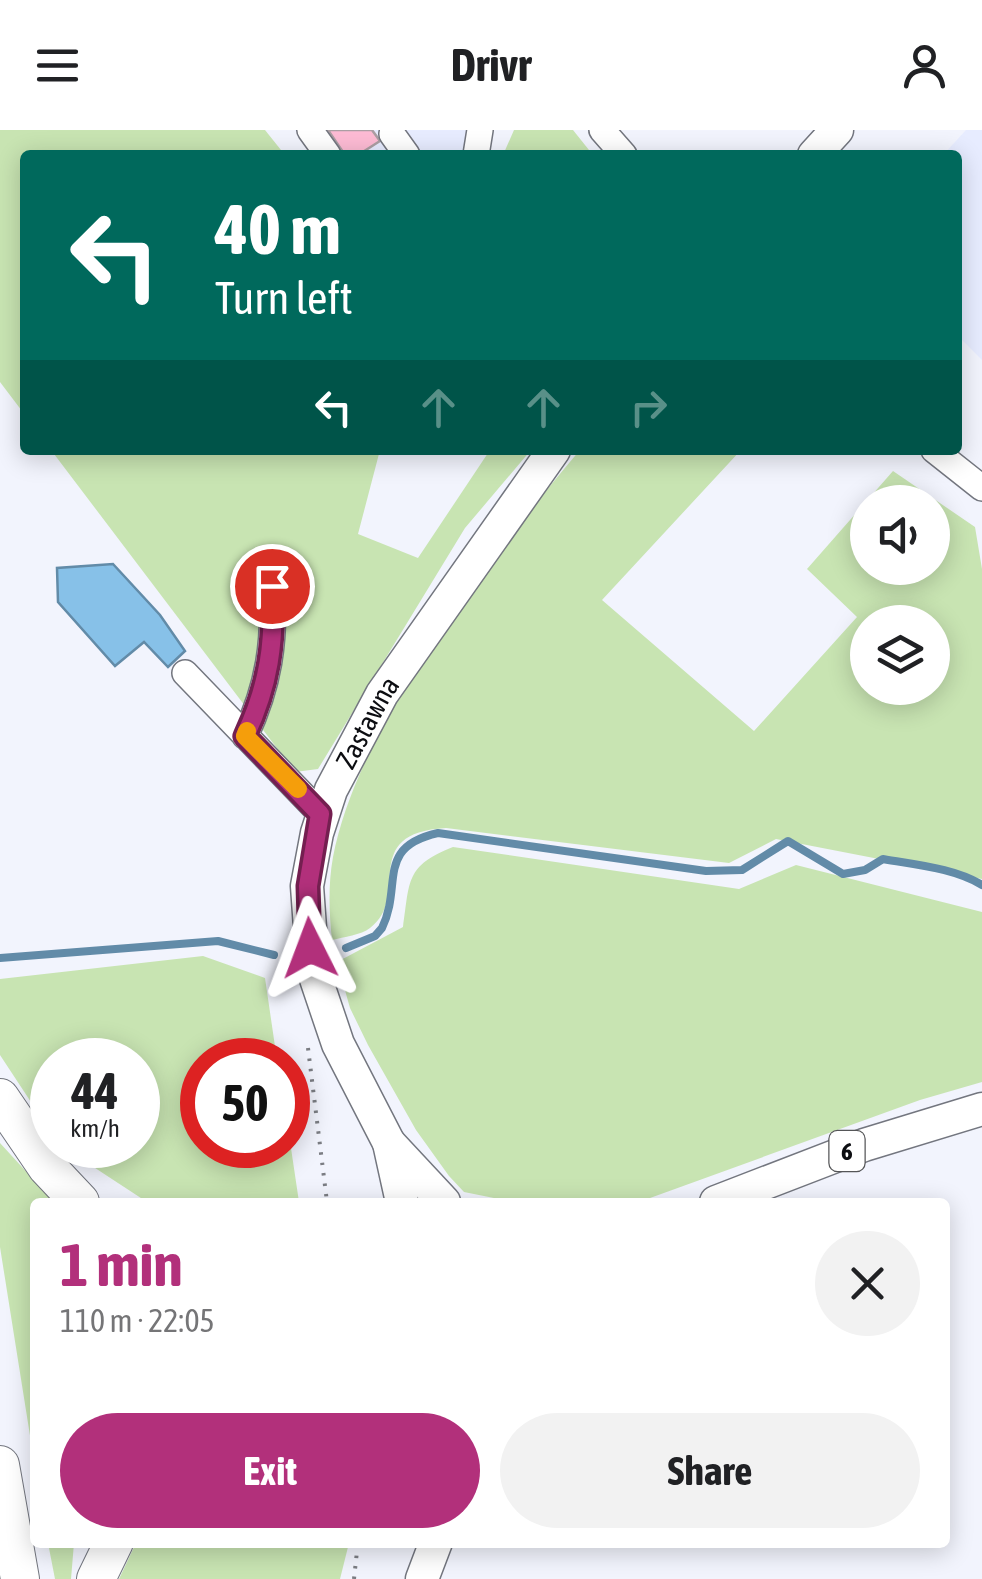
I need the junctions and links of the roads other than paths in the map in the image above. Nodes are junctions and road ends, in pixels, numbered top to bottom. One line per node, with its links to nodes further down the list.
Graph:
1 (602, 130): 3 (street)
2 (837, 130): 4 (main road)
3 (620, 150)
4 (819, 150)
5 (550, 455): 11 (main road, Zastawna)
6 (940, 455): 7 (street)
7 (982, 488)
8 (272, 586): 10 (street)
9 (185, 673): 10 (street)
10 (245, 736): 11 (street)
11 (320, 814): 14 (main road, Zastawna)
12 (0, 1098): 15 (highway)
13 (982, 1108): 18 (main road, 6)
14 (389, 1143): 16 (main road, Zastawna); 17 (main road, Zastawna)
15 (76, 1198)
16 (401, 1198)
17 (440, 1198)
18 (726, 1198)
19 (0, 1465): 22 (highway)
20 (111, 1548): 23 (highway)
21 (434, 1548): 24 (main road)
22 (20, 1579)
23 (96, 1579)
24 (422, 1579)

